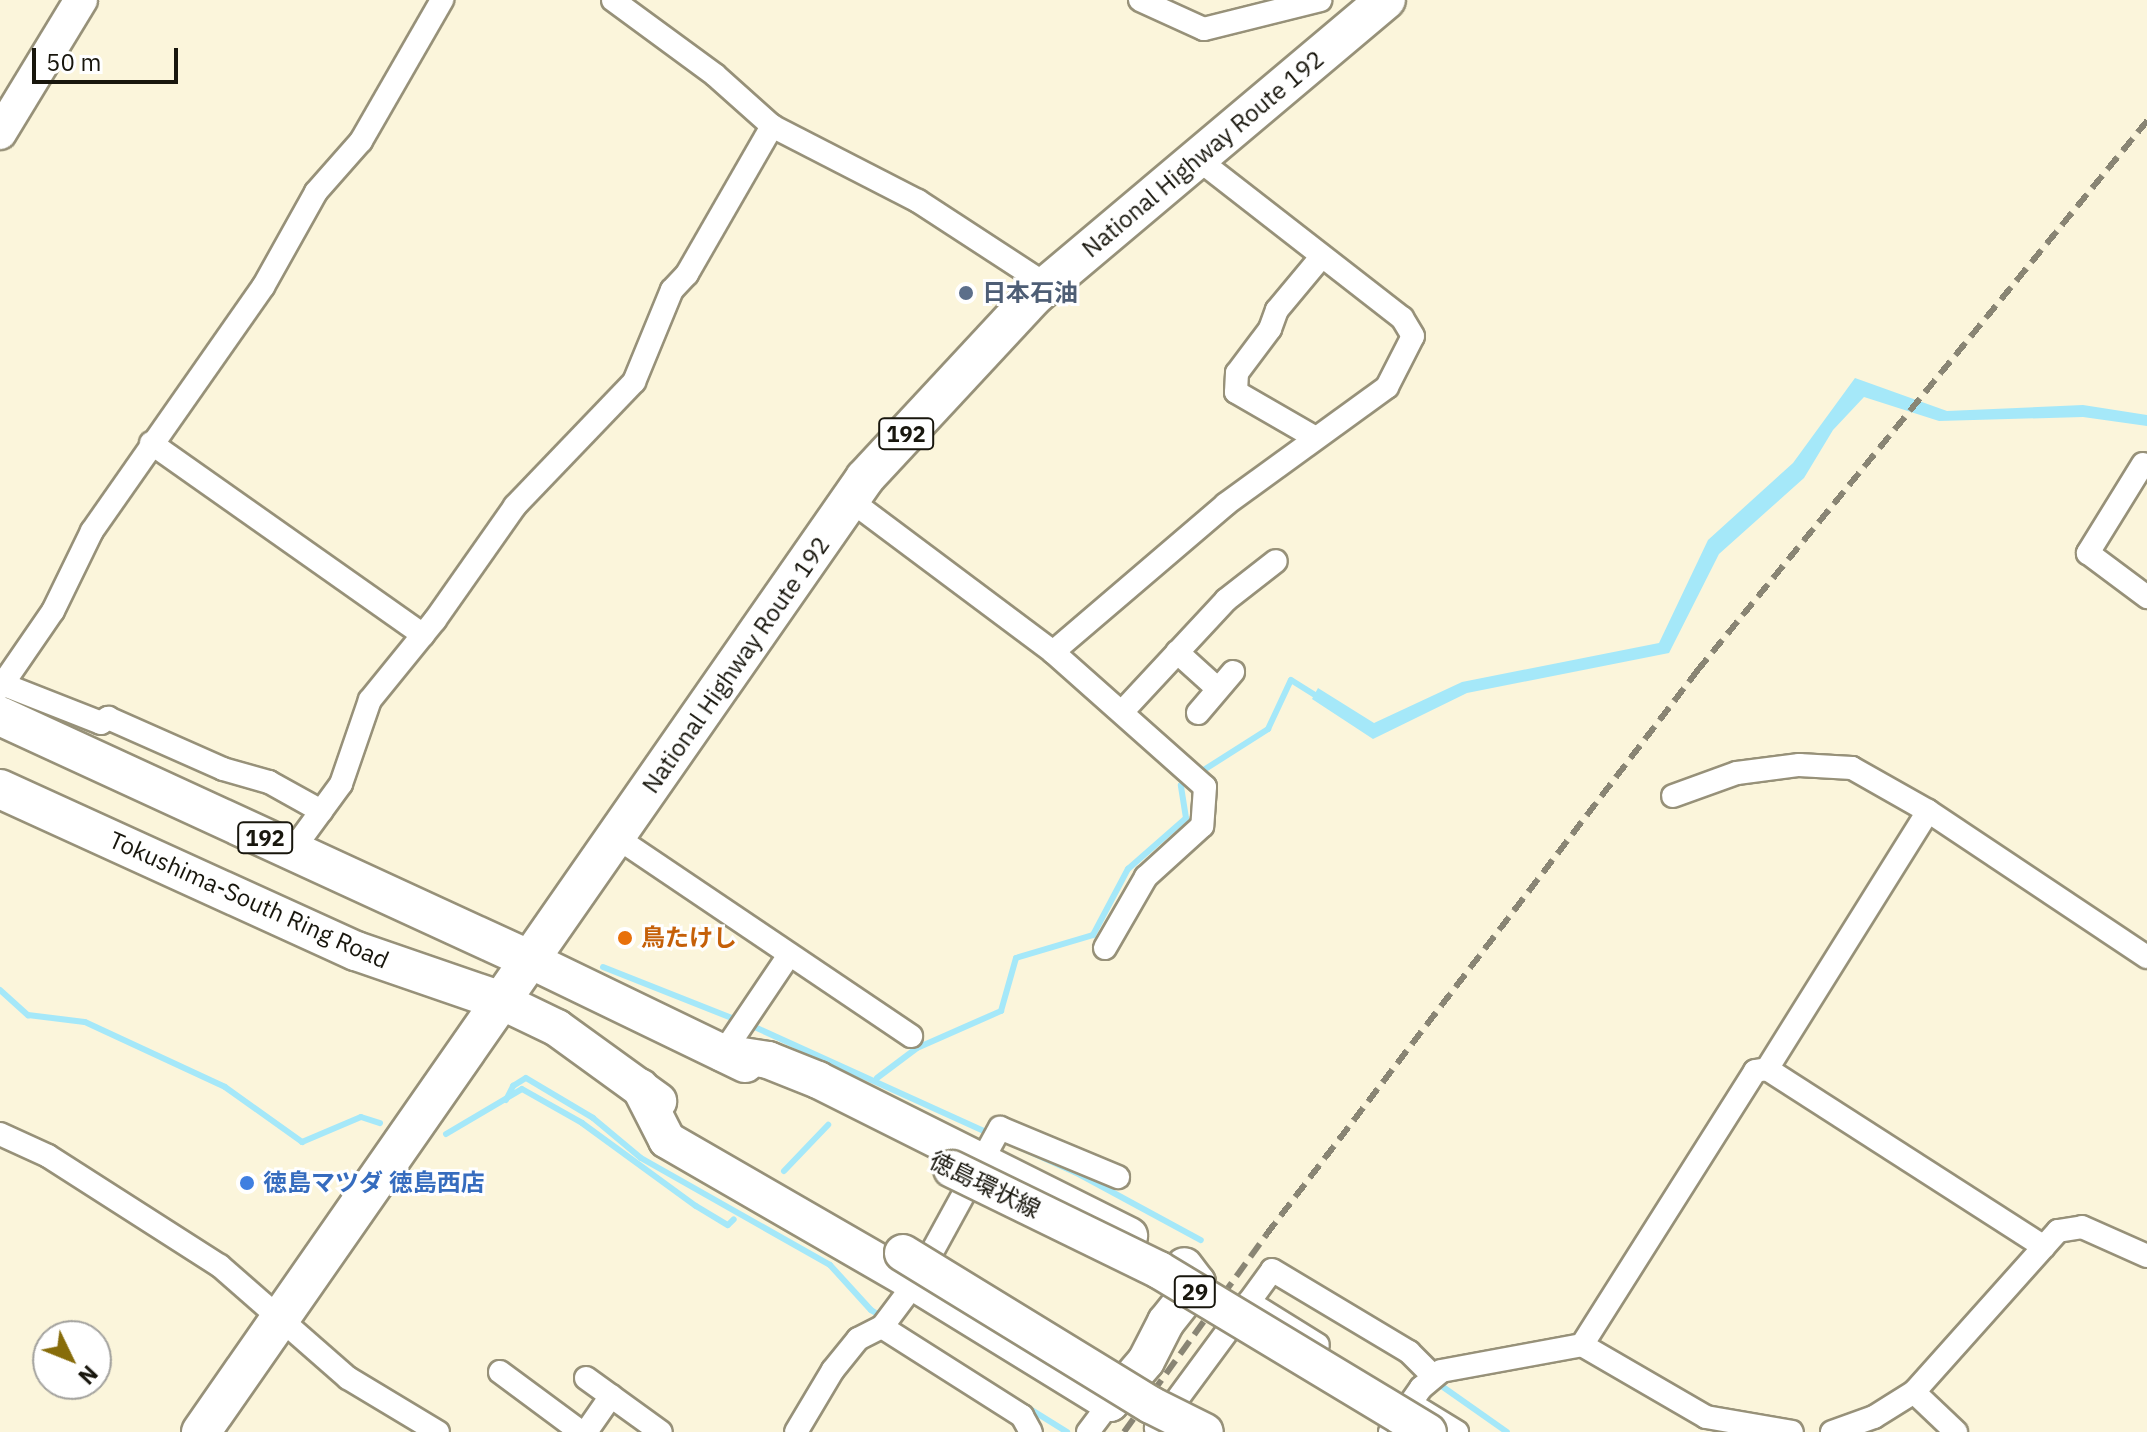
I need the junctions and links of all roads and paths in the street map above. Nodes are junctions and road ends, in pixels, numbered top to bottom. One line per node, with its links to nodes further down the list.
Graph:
1 (81, 0): 8 (main road)
2 (442, 0): 13 (street)
3 (613, 0): 7 (street)
4 (1140, 0): 5 (street)
5 (1320, 0)
6 (1386, 0): 9 (highway, National Highway Route 192 / 192)
7 (772, 126): 11 (street); 18 (street)
8 (0, 133)
9 (1198, 159): 10 (street); 11 (highway, National Highway Route 192 / 192)
10 (1322, 256): 12 (street); 12 (street)
11 (1047, 285): 15 (highway, National Highway Route 192 / 192)
12 (1314, 437): 19 (street)
13 (151, 443): 18 (street); 23 (street)
14 (2143, 464): 17 (street)
15 (850, 500): 19 (street); 30 (highway, National Highway Route 192 / 192)
16 (1276, 561): 20 (street)
17 (2147, 597)
18 (423, 635): 28 (street)
19 (1053, 652): 24 (street)
20 (1177, 652): 22 (street); 24 (street)
21 (1233, 672): 22 (street)
22 (1218, 689): 25 (street)
23 (1, 696): 28 (street); 31 (highway, 192)
24 (1122, 712): 32 (street)
25 (1198, 713)
26 (0, 789): 36 (highway, Tokushima-South Ring Road)
27 (1673, 796): 29 (street)
28 (321, 811): 31 (street)
29 (1928, 811): 34 (street); 39 (street)
30 (616, 837): 33 (street); 35 (highway, National Highway Route 192 / 192)
31 (292, 851): 35 (highway, 192)
32 (1105, 948)
33 (789, 955): 37 (street); 38 (street)
34 (2147, 957)
35 (530, 960): 36 (highway, National Highway Route 192 / 192); 37 (main road, 徳島環状線 / 29)
36 (501, 1001): 45 (main road); 47 (highway, National Highway Route 192 / 192)
37 (737, 1032): 41 (main road, 徳島環状線 / 29)
38 (911, 1036)
39 (1767, 1069): 43 (street); 49 (street)
40 (0, 1134): 47 (street)
41 (981, 1151): 42 (street); 45 (street); 55 (main road); 56 (main road, 徳島環状線 / 29, bridge)
42 (1118, 1177)
43 (2044, 1247): 44 (street); 53 (street)
44 (2147, 1256)
45 (909, 1268): 48 (street); 55 (main road); 67 (main road, bridge)
46 (1249, 1302): 51 (street); 56 (street); 59 (street)
47 (281, 1317): 60 (highway, National Highway Route 192 / 192); 61 (street)
48 (887, 1321): 64 (street); 65 (street)
49 (1582, 1345): 51 (street); 57 (street)
50 (500, 1372): 62 (street)
51 (1433, 1376): 56 (street)
52 (586, 1378): 54 (street)
53 (1914, 1392): 58 (street); 72 (street)
54 (611, 1396): 62 (street); 63 (street)
55 (1110, 1403): 66 (street)
56 (1418, 1418): 68 (street); 69 (street)
57 (1718, 1425): 70 (street)
58 (1852, 1428): 71 (street)
59 (1158, 1431)
60 (201, 1432)
61 (438, 1432)
62 (583, 1432)
63 (661, 1432)
64 (796, 1432)
65 (1031, 1432)
66 (1088, 1432)
67 (1205, 1432)
68 (1390, 1432)
69 (1457, 1432)
70 (1792, 1432)
71 (1832, 1432)
72 (1956, 1432)

